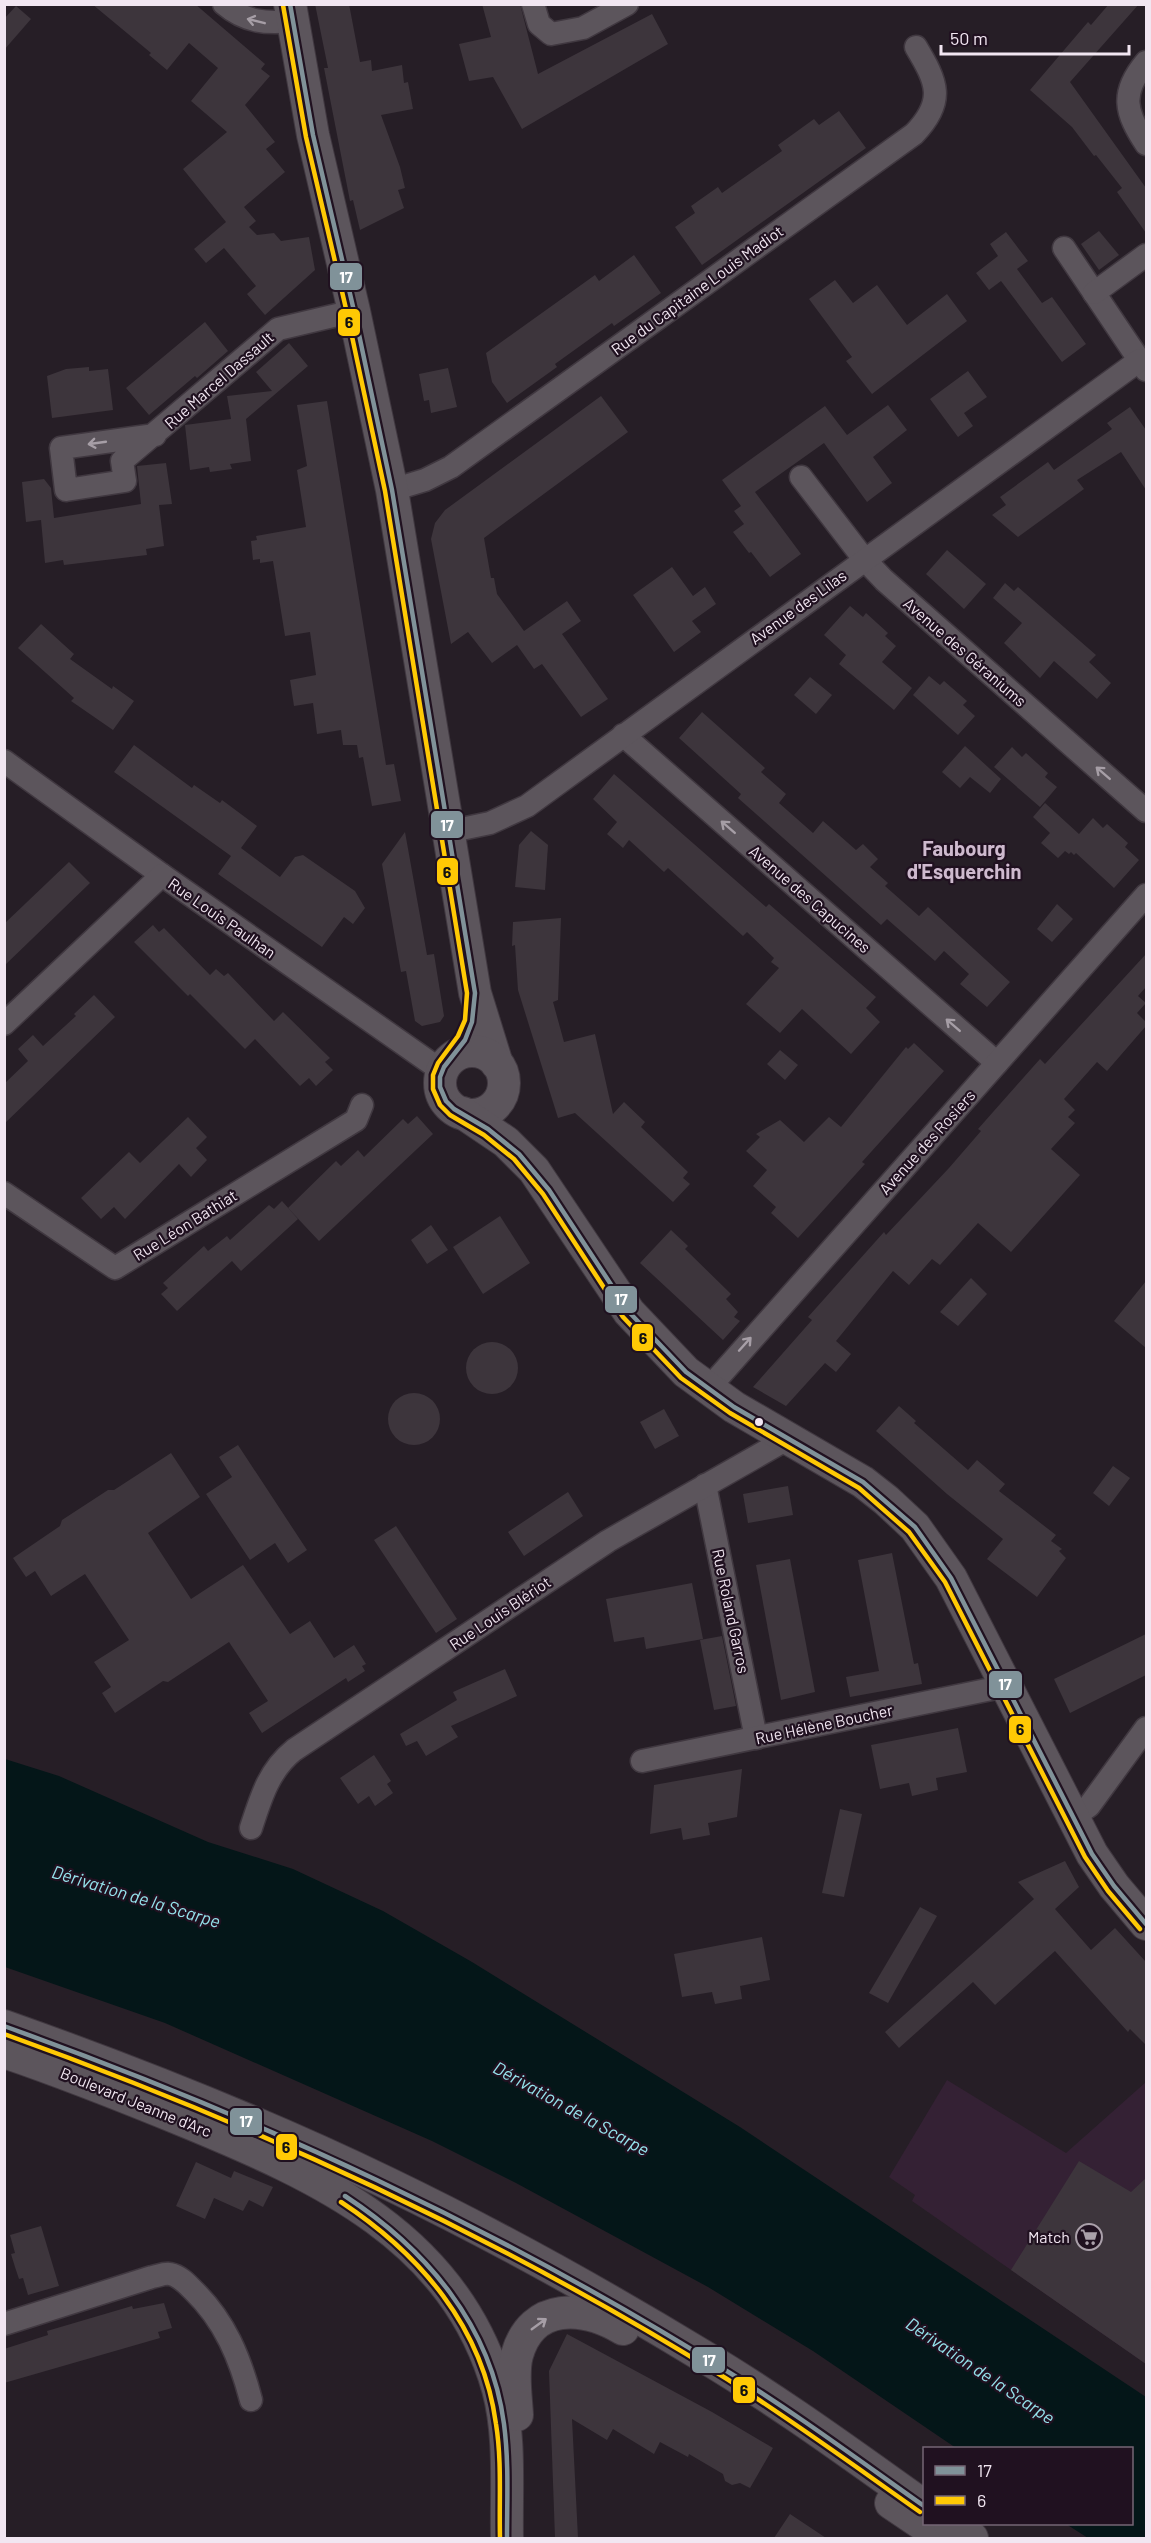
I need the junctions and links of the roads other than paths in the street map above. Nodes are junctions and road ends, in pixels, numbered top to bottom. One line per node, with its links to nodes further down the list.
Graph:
1 (224, 4): 4 (street, one-way to 1)
2 (533, 4): 3 (street)
3 (627, 4)
4 (291, 13): 11 (main road)
5 (916, 47): 15 (street, Rue du Capitaine Louis Madiot)
6 (1146, 62): 7 (street)
7 (1146, 144)
8 (1064, 248): 10 (street)
9 (1146, 255): 10 (street)
10 (1094, 293): 12 (street)
11 (354, 311): 13 (street, Rue Marcel Dassault); 15 (main road)
12 (1143, 365): 16 (street, Avenue des Lilas)
13 (155, 435)
14 (801, 477): 16 (street, Avenue des Géraniums)
15 (392, 490): 20 (main road)
16 (864, 559): 17 (street, Avenue des Lilas); 19 (street, Avenue des Géraniums, one-way to 16)
17 (623, 735): 20 (street, Avenue des Lilas); 25 (street, Avenue des Capucines, one-way to 17)
18 (4, 761): 21 (street, Rue Louis Paulhan)
19 (1146, 811)
20 (447, 832): 23 (main road)
21 (162, 875): 24 (street); 26 (street, Rue Louis Paulhan)
22 (1146, 895): 25 (street, Avenue des Rosiers)
23 (475, 993): 26 (main road); 27 (main road)
24 (4, 1024)
25 (998, 1063): 32 (street, Avenue des Rosiers, one-way to 25)
26 (448, 1064): 27 (main road); 29 (main road)
27 (500, 1076): 29 (main road); 30 (main road)
28 (362, 1105): 31 (street, Rue Léon Bathiat)
29 (463, 1113): 30 (main road)
30 (549, 1190): 32 (main road)
31 (4, 1193)
32 (708, 1389): 33 (main road)
33 (789, 1438): 34 (street, Rue Louis Blériot); 35 (main road)
34 (705, 1485): 37 (street, Rue Roland Garros); 40 (street, Rue Louis Blériot)
35 (1006, 1686): 37 (street, Rue Hélène Boucher); 39 (main road)
36 (1146, 1728): 39 (street)
37 (756, 1738): 38 (street, Rue Hélène Boucher)
38 (642, 1761)
39 (1072, 1818): 41 (main road)
40 (251, 1828)
41 (1146, 1924)
42 (4, 2026): 44 (main road, Boulevard Jeanne d'Arc)
43 (4, 2052): 52 (main road, Boulevard Jeanne d'Arc)
44 (276, 2134): 47 (main road); 48 (main road, Boulevard Jeanne d'Arc)
45 (4, 2324): 46 (street)
46 (251, 2400)
47 (517, 2416): 49 (main road, one-way to 49); 53 (main road)
48 (923, 2505)
49 (923, 2524)
50 (924, 2525): 54 (main road, one-way to 54)
51 (953, 2525): 55 (main road)
52 (507, 2538)
53 (520, 2538)
54 (943, 2538)
55 (972, 2538)

